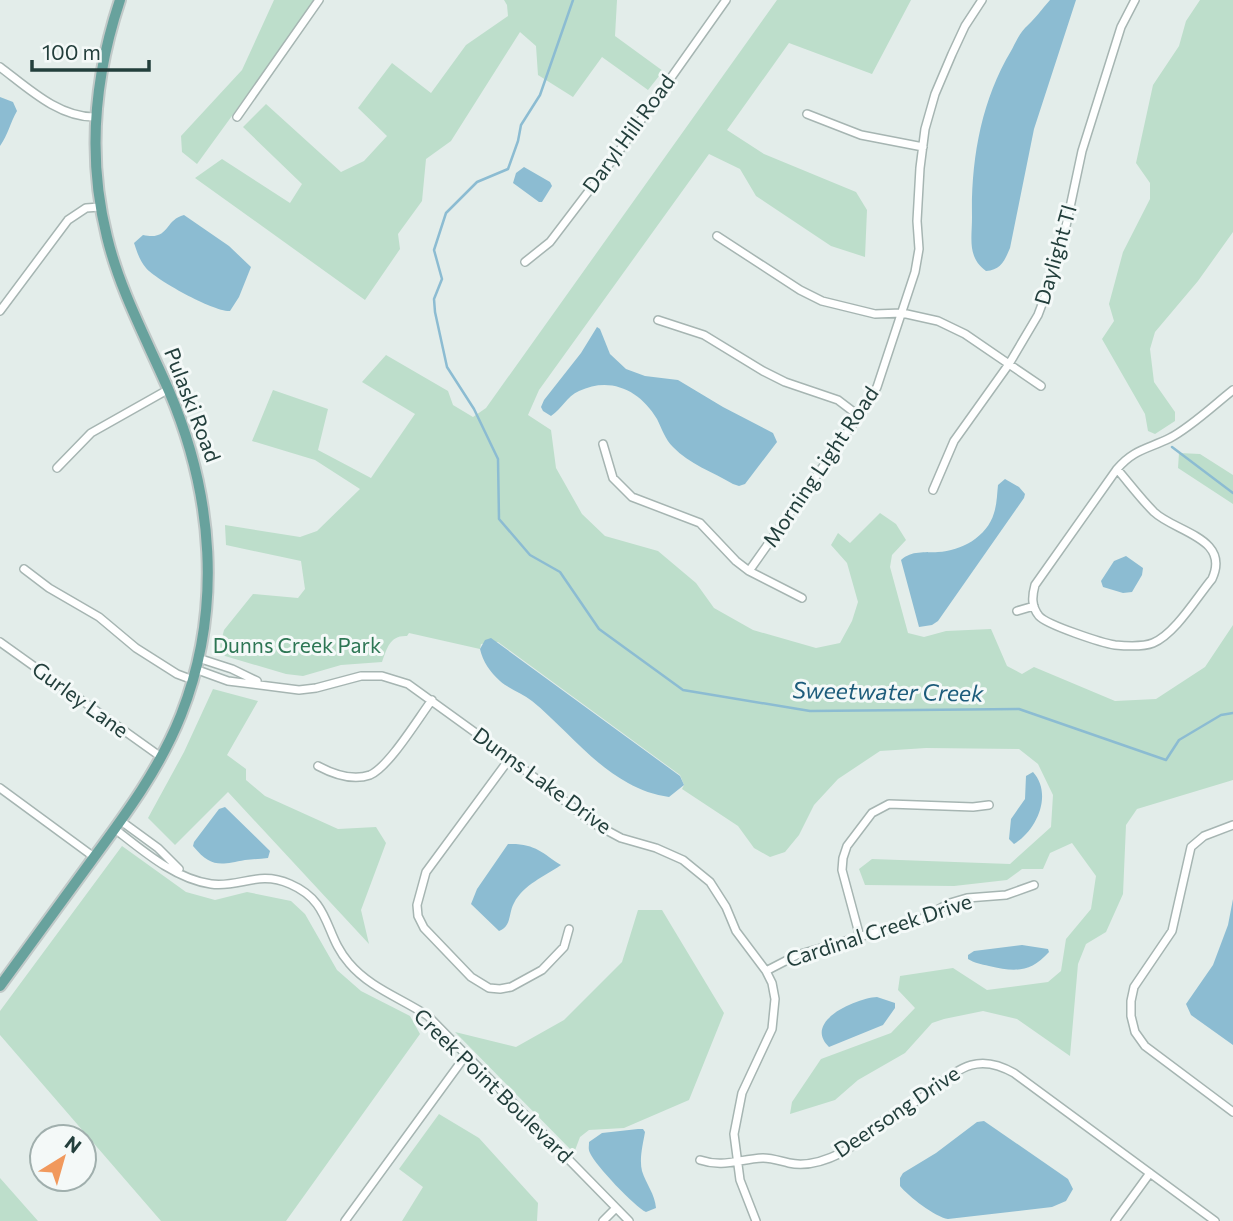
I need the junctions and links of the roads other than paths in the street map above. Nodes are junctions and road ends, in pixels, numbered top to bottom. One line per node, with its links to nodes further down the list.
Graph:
1 (120, 0): 8 (main road, Pulaski Road)
2 (319, 0): 9 (street)
3 (726, 0): 13 (street, Daryl Hill Road)
4 (982, 0): 10 (street, Morning Light Road)
5 (1135, 0): 17 (street, Daylight Tl)
6 (0, 68): 8 (street)
7 (807, 114): 10 (street)
8 (94, 117): 11 (main road, Pulaski Road)
9 (237, 117)
10 (923, 147): 15 (street, Morning Light Road)
11 (100, 207): 14 (street); 19 (main road, Pulaski Road)
12 (717, 236): 15 (street)
13 (525, 261)
14 (0, 311)
15 (902, 313): 17 (street); 22 (street, Morning Light Road)
16 (658, 320): 22 (street)
17 (1009, 364): 18 (street); 26 (street, Daylight Tl)
18 (1041, 386)
19 (169, 389): 24 (street); 33 (main road, Pulaski Road)
20 (1230, 393): 21 (street); 25 (street)
21 (1233, 403)
22 (859, 416): 28 (street, Morning Light Road)
23 (603, 444): 28 (street)
24 (57, 468)
25 (1117, 469): 30 (street); 30 (street)
26 (933, 490)
27 (24, 569): 33 (street)
28 (749, 571): 29 (street)
29 (802, 598)
30 (1034, 606): 31 (street)
31 (1017, 611)
32 (0, 642): 36 (street, Gurley Lane)
33 (195, 669): 34 (street); 34 (street); 36 (main road, Pulaski Road)
34 (261, 683): 35 (street, Dunns Lake Drive)
35 (432, 700): 37 (street, Dunns Lake Drive); 38 (street)
36 (161, 757): 41 (main road, Pulaski Road)
37 (510, 758): 45 (street); 47 (street, Dunns Lake Drive)
38 (318, 766)
39 (0, 789): 43 (street)
40 (989, 805): 46 (street)
41 (118, 825): 43 (main road, Pulaski Road); 49 (street, Creek Point Boulevard)
42 (1233, 825): 50 (street)
43 (94, 857): 48 (main road, Pulaski Road)
44 (1034, 885): 46 (street, Cardinal Creek Drive)
45 (569, 929)
46 (860, 937): 47 (street, Cardinal Creek Drive)
47 (766, 971): 52 (street, Dunns Lake Drive)
48 (0, 986)
49 (466, 1055): 54 (street, Creek Point Boulevard); 55 (street)
50 (1233, 1112)
51 (700, 1160): 52 (street, Deersong Drive)
52 (737, 1163): 53 (street, Deersong Drive); 58 (street, Dunns Lake Drive)
53 (1150, 1173): 59 (street); 60 (street, Deersong Drive)
54 (616, 1208): 56 (street); 57 (street, Creek Point Boulevard)
55 (345, 1221)
56 (603, 1221)
57 (629, 1221)
58 (756, 1221)
59 (1115, 1221)
60 (1214, 1221)

